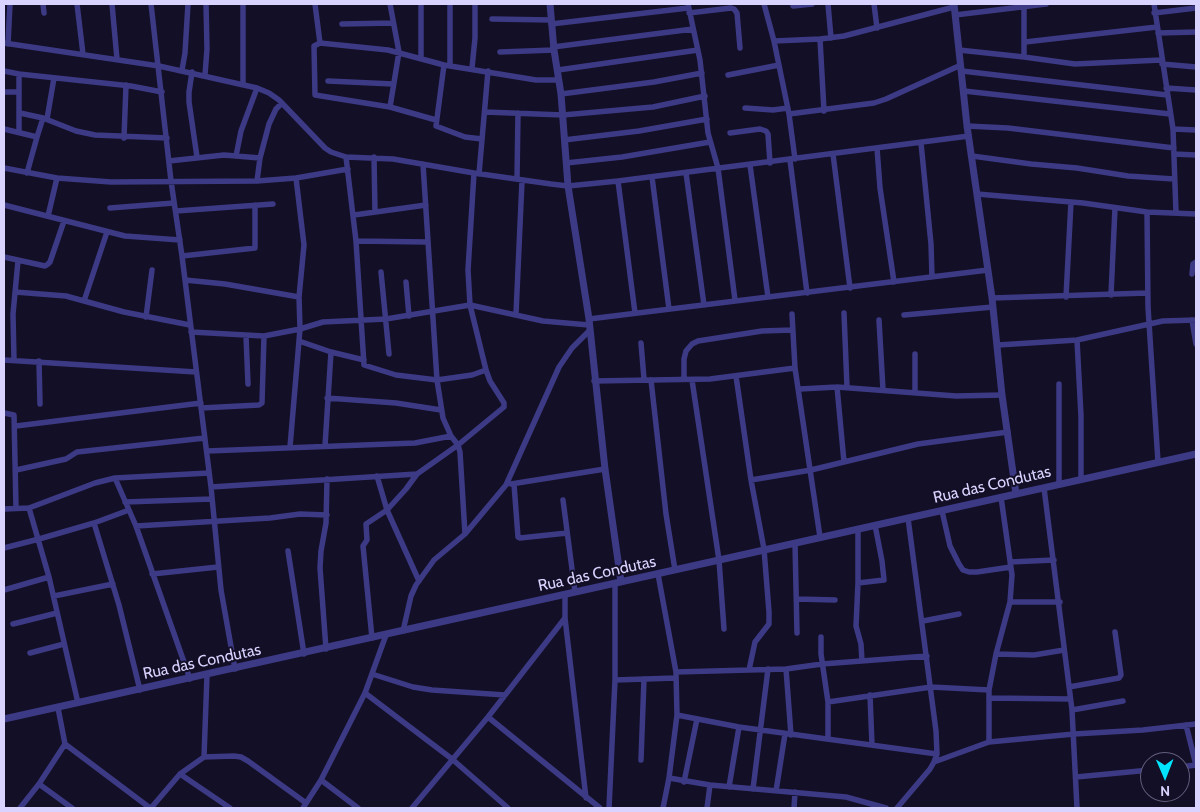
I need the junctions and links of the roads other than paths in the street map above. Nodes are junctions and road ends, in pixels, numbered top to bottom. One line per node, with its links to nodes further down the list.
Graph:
1 (10, 4): 41 (street)
2 (43, 4): 26 (street)
3 (77, 4): 49 (street)
4 (112, 4): 52 (street)
5 (151, 4): 56 (street)
6 (188, 4): 60 (street)
7 (206, 4): 68 (street)
8 (243, 4): 73 (street)
9 (315, 4): 42 (street)
10 (390, 4): 31 (street)
11 (421, 4): 51 (street)
12 (450, 4): 54 (street)
13 (475, 4): 58 (street)
14 (550, 4): 30 (street)
15 (764, 4): 39 (street)
16 (812, 4): 22 (street)
17 (828, 4): 37 (street)
18 (874, 4): 34 (street)
19 (1046, 4): 23 (street)
20 (1154, 4): 27 (street)
21 (954, 5): 28 (street); 34 (street)
22 (794, 6)
23 (1024, 7): 28 (street); 40 (street)
24 (689, 8): 30 (street); 33 (street); 44 (street)
25 (1196, 8): 27 (street)
26 (44, 13)
27 (1154, 13): 35 (street)
28 (955, 16): 46 (street)
29 (492, 19): 30 (street)
30 (551, 22): 43 (street)
31 (392, 23): 32 (street); 47 (street)
32 (342, 24)
33 (693, 28): 43 (street); 45 (street)
34 (877, 28): 37 (street)
35 (1157, 30): 36 (street); 40 (street); 53 (street)
36 (1196, 32)
37 (831, 38): 38 (street)
38 (820, 39): 39 (street); 88 (street)
39 (774, 41): 55 (street)
40 (1025, 42): 50 (street)
41 (6, 43): 49 (street)
42 (320, 43): 47 (street); 85 (street)
43 (554, 48): 48 (street); 61 (street)
44 (740, 48)
45 (698, 50): 61 (street); 65 (street)
46 (959, 50): 50 (street); 59 (street)
47 (399, 52): 51 (street); 72 (street)
48 (500, 52)
49 (83, 54): 52 (street)
50 (1024, 56): 53 (street)
51 (421, 58): 54 (street)
52 (117, 59): 56 (street)
53 (1162, 62): 57 (street); 78 (street)
54 (447, 65): 58 (street); 96 (street)
55 (779, 65): 67 (street); 87 (street)
56 (159, 66): 60 (street); 81 (street)
57 (1196, 67)
58 (472, 68): 63 (street)
59 (961, 68): 77 (street); 78 (street); 88 (street)
60 (182, 70): 64 (street)
61 (558, 70): 70 (street)
62 (4, 71): 66 (street)
63 (488, 71): 70 (street); 89 (street)
64 (192, 72): 68 (street); 117 (street)
65 (702, 73): 82 (street); 83 (street)
66 (19, 74): 69 (street); 80 (street)
67 (728, 74)
68 (205, 75): 73 (street)
69 (54, 78): 74 (street); 94 (street)
70 (559, 80): 82 (street)
71 (328, 81): 72 (street)
72 (393, 84): 85 (street)
73 (243, 85): 75 (street)
74 (126, 86): 81 (street); 105 (street)
75 (257, 88): 84 (street); 115 (street)
76 (1196, 90): 78 (street)
77 (964, 91): 92 (street); 97 (street)
78 (1166, 91): 92 (street)
79 (4, 92): 80 (street)
80 (19, 92): 90 (street)
81 (162, 92): 106 (street)
82 (561, 94): 93 (street)
83 (705, 96): 93 (street); 95 (street)
84 (282, 102): 118 (street); 120 (street)
85 (390, 107): 96 (street)
86 (745, 108): 87 (street)
87 (789, 111): 88 (street); 121 (street)
88 (824, 111)
89 (485, 112): 91 (street); 107 (street)
90 (20, 113): 94 (street); 101 (street)
91 (518, 113): 93 (street); 137 (street)
92 (1170, 114): 99 (street)
93 (563, 115): 108 (street)
94 (45, 119): 103 (street); 105 (street)
95 (706, 119): 108 (street); 109 (street)
96 (436, 120): 107 (street)
97 (967, 126): 104 (street); 112 (street)
98 (4, 129): 101 (street)
99 (1173, 129): 100 (street); 112 (street)
100 (1196, 130)
101 (19, 131): 103 (street)
102 (730, 133): 124 (street)
103 (37, 136): 130 (street)
104 (969, 136): 110 (street); 116 (street)
105 (124, 138): 106 (street)
106 (167, 138): 122 (street)
107 (482, 139): 131 (street)
108 (564, 140): 123 (street)
109 (710, 142): 123 (street); 128 (street)
110 (921, 143): 111 (street); 171 (street)
111 (877, 148): 113 (street); 174 (street)
112 (1174, 151): 114 (street); 136 (street)
113 (834, 154): 121 (street); 175 (street)
114 (1196, 154)
115 (236, 156): 117 (street); 120 (street)
116 (972, 156): 136 (street); 142 (street)
117 (198, 157): 122 (street)
118 (346, 157): 119 (street); 129 (street)
119 (374, 157): 125 (street); 152 (street)
120 (260, 158): 139 (street)
121 (792, 160): 124 (street); 177 (street)
122 (169, 161): 138 (street)
123 (566, 163): 141 (street)
124 (770, 163): 126 (street)
125 (423, 164): 131 (street); 148 (street)
126 (750, 165): 128 (street); 181 (street)
127 (4, 168): 130 (street)
128 (718, 168): 132 (street); 184 (street)
129 (348, 169): 135 (street); 156 (street)
130 (27, 172): 134 (street)
131 (477, 173): 137 (street); 186 (street)
132 (686, 173): 133 (street); 187 (street)
133 (652, 177): 140 (street); 189 (street)
134 (57, 178): 138 (street); 157 (street)
135 (296, 178): 139 (street); 180 (street)
136 (1174, 179): 154 (street)
137 (519, 180): 141 (street); 193 (street)
138 (171, 181): 139 (street); 144 (street)
139 (257, 181)
140 (618, 182): 141 (street); 191 (street)
141 (568, 186): 204 (street)
142 (977, 194): 143 (street); 168 (street)
143 (1071, 202): 150 (street); 182 (street)
144 (174, 203): 149 (street); 151 (street)
145 (273, 204): 147 (street)
146 (4, 205): 157 (street)
147 (255, 205): 151 (street); 163 (street)
148 (426, 205): 152 (street); 162 (street)
149 (110, 208)
150 (1115, 208): 153 (street); 179 (street)
151 (176, 211): 160 (street)
152 (375, 212): 156 (street)
153 (1147, 212): 154 (street); 178 (street)
154 (1176, 213): 155 (street)
155 (1196, 214)
156 (354, 215): 161 (street)
157 (48, 216): 158 (street)
158 (64, 221): 159 (street); 165 (street)
159 (107, 232): 160 (street); 185 (street)
160 (180, 240): 163 (street)
161 (356, 242): 162 (street); 199 (street)
162 (428, 242): 190 (street)
163 (182, 256): 172 (street)
164 (4, 258): 165 (street)
165 (18, 261): 176 (street)
166 (1196, 262): 170 (street)
167 (152, 270): 197 (street)
168 (988, 270): 171 (street); 183 (street)
169 (381, 272): 198 (street)
170 (1192, 274)
171 (932, 277): 174 (street)
172 (185, 280): 180 (street); 203 (street)
173 (406, 282): 196 (street)
174 (894, 282): 175 (street)
175 (850, 288): 177 (street)
176 (15, 292): 185 (street); 219 (street)
177 (807, 293): 181 (street)
178 (1147, 293): 179 (street); 202 (street)
179 (1111, 295): 182 (street)
180 (299, 297): 205 (street)
181 (768, 297): 184 (street)
182 (1066, 297): 183 (street)
183 (992, 298): 188 (street)
184 (735, 300): 187 (street)
185 (84, 301): 197 (street)
186 (470, 305): 190 (street); 193 (street); 223 (street)
187 (704, 305): 189 (street)
188 (993, 307): 195 (street); 214 (street)
189 (669, 309): 191 (street)
190 (434, 312): 196 (street); 228 (street)
191 (635, 312): 204 (street)
192 (844, 313): 235 (street)
193 (516, 314): 204 (street)
194 (792, 314): 206 (street)
195 (904, 315)
196 (409, 316): 198 (street)
197 (146, 317): 203 (street)
198 (386, 319): 199 (street); 216 (street)
199 (361, 320): 205 (street); 220 (street)
200 (879, 320): 237 (street)
201 (1194, 320): 202 (street); 213 (street)
202 (1149, 324): 210 (street); 255 (street)
203 (190, 325): 207 (street)
204 (589, 325): 231 (street); 268 (street)
205 (300, 329): 209 (street); 211 (street)
206 (792, 330): 222 (street); 227 (street)
207 (191, 332): 208 (street); 224 (street)
208 (246, 336): 209 (street); 232 (street)
209 (264, 336): 242 (street)
210 (1077, 340): 214 (street); 264 (street)
211 (299, 342): 215 (street); 251 (street)
212 (641, 343): 226 (street)
213 (1196, 344)
214 (998, 345): 239 (street)
215 (331, 352): 220 (street); 240 (street)
216 (389, 354)
217 (915, 354): 238 (street)
218 (4, 360): 219 (street)
219 (14, 360): 221 (street)
220 (364, 360): 228 (street)
221 (39, 361): 224 (street); 241 (street)
222 (795, 368): 225 (street); 236 (street)
223 (486, 370): 228 (street); 249 (street)
224 (196, 372): 242 (street)
225 (736, 376): 230 (street); 265 (street)
226 (644, 379): 229 (street); 231 (street)
227 (684, 379): 229 (street); 230 (street)
228 (437, 380): 243 (street)
229 (651, 380): 301 (street)
230 (692, 380): 297 (street)
231 (594, 381): 256 (street)
232 (248, 384)
233 (1059, 384): 267 (street)
234 (837, 387): 235 (street); 236 (street); 254 (street)
235 (847, 387): 237 (street)
236 (800, 389): 258 (street)
237 (883, 390): 238 (street)
238 (915, 393): 239 (street)
239 (1002, 395): 246 (street)
240 (327, 398): 243 (street); 250 (street)
241 (40, 404)
242 (201, 406): 245 (street); 248 (street)
243 (441, 410): 247 (street)
244 (4, 413): 245 (street)
245 (16, 426): 257 (street)
246 (1008, 432): 254 (street); 271 (street)
247 (451, 436): 249 (street); 250 (street)
248 (205, 438): 252 (street); 257 (street)
249 (458, 445): 260 (street); 290 (street)
250 (325, 446): 251 (street)
251 (290, 447): 252 (street)
252 (207, 451): 259 (street)
253 (1196, 454): 255 (street, Rua das Condutas)
254 (844, 462): 258 (street)
255 (1158, 462): 264 (street, Rua das Condutas)
256 (605, 469): 266 (street); 306 (street)
257 (16, 470): 276 (street)
258 (811, 470): 265 (street); 291 (street)
259 (209, 473): 262 (street); 269 (street)
260 (418, 474): 261 (street); 280 (street)
261 (377, 476): 263 (street); 280 (street)
262 (115, 478): 275 (street); 277 (street)
263 (327, 479): 269 (street); 282 (street)
264 (1081, 479): 267 (street, Rua das Condutas)
265 (751, 480): 295 (street)
266 (514, 484): 268 (street); 289 (street)
267 (1059, 484): 270 (street, Rua das Condutas)
268 (506, 485): 290 (street)
269 (211, 487): 273 (street)
270 (1044, 488): 271 (street, Rua das Condutas); 298 (street)
271 (1016, 494): 272 (street, Rua das Condutas)
272 (1001, 497): 281 (street, Rua das Condutas); 299 (street)
273 (212, 499): 275 (street); 284 (street)
274 (563, 500): 289 (street)
275 (125, 502): 279 (street)
276 (16, 508): 277 (street); 278 (street)
277 (29, 508): 292 (street)
278 (4, 509)
279 (129, 510): 285 (street); 286 (street)
280 (386, 510): 305 (street); 328 (street)
281 (942, 511): 283 (street, Rua das Condutas); 299 (street)
282 (326, 515): 284 (street); 330 (street)
283 (908, 518): 287 (street, Rua das Condutas); 320 (street)
284 (214, 521): 286 (street); 300 (street)
285 (94, 523): 292 (street); 308 (street)
286 (136, 526): 302 (street)
287 (875, 526): 288 (street, Rua das Condutas); 307 (street)
288 (858, 529): 291 (street, Rua das Condutas); 307 (street)
289 (567, 533): 310 (street)
290 (465, 534): 305 (street)
291 (820, 537): 293 (street, Rua das Condutas)
292 (39, 539): 294 (street); 304 (street)
293 (795, 543): 295 (street, Rua das Condutas); 313 (street)
294 (4, 548)
295 (764, 549): 297 (street, Rua das Condutas); 341 (street)
296 (288, 550): 333 (street)
297 (719, 560): 301 (street, Rua das Condutas); 322 (street)
298 (1054, 560): 299 (street); 316 (street)
299 (1010, 564): 315 (street)
300 (218, 567): 302 (street); 338 (street)
301 (675, 570): 303 (street, Rua das Condutas)
302 (152, 574): 345 (street)
303 (658, 574): 306 (street, Rua das Condutas); 344 (street)
304 (49, 577): 309 (street); 312 (street)
305 (419, 580): 323 (street)
306 (618, 583): 310 (street, Rua das Condutas); 347 (street)
307 (858, 583): 336 (street)
308 (113, 584): 312 (street); 350 (street)
309 (4, 590)
310 (575, 592): 311 (street, Rua das Condutas)
311 (565, 594): 319 (street); 323 (street, Rua das Condutas)
312 (54, 596): 317 (street)
313 (797, 599): 314 (street); 325 (street)
314 (835, 600)
315 (1010, 602): 316 (street); 334 (street)
316 (1060, 602): 331 (street)
317 (57, 613): 321 (street); 329 (street)
318 (959, 614): 320 (street)
319 (565, 618): 353 (street); 394 (street)
320 (923, 621): 335 (street)
321 (13, 624)
322 (724, 629)
323 (403, 631): 326 (street, Rua das Condutas)
324 (1115, 632): 349 (street)
325 (798, 633)
326 (386, 635): 328 (street, Rua das Condutas); 342 (street)
327 (820, 637): 337 (street)
328 (372, 638): 330 (street, Rua das Condutas)
329 (64, 644): 332 (street); 359 (street)
330 (326, 649): 333 (street, Rua das Condutas)
331 (1064, 650): 334 (street); 349 (street)
332 (30, 653)
333 (304, 654): 338 (street, Rua das Condutas)
334 (996, 654): 351 (street)
335 (927, 656): 336 (street); 348 (street)
336 (862, 661): 337 (street)
337 (822, 664): 340 (street); 358 (street)
338 (235, 669): 343 (street, Rua das Condutas)
339 (768, 669): 340 (street); 341 (street); 369 (street)
340 (786, 669): 370 (street)
341 (749, 670): 344 (street)
342 (372, 674): 352 (street); 353 (street)
343 (208, 675): 345 (street, Rua das Condutas); 377 (street)
344 (676, 675): 346 (street); 362 (street)
345 (190, 679): 350 (street, Rua das Condutas)
346 (644, 679): 347 (street); 379 (street)
347 (615, 680): 404 (street)
348 (930, 687): 351 (street); 354 (street); 376 (street)
349 (1069, 687): 356 (street)
350 (140, 690): 359 (street, Rua das Condutas)
351 (990, 690): 355 (street)
352 (365, 693): 378 (street); 386 (street)
353 (505, 695): 363 (street)
354 (870, 695): 358 (street); 375 (street)
355 (989, 698): 356 (street); 373 (street)
356 (1070, 699): 361 (street)
357 (1123, 701): 361 (street)
358 (828, 702): 372 (street)
359 (78, 703): 360 (street, Rua das Condutas)
360 (58, 708): 365 (street, Rua das Condutas); 374 (street)
361 (1072, 710): 371 (street)
362 (677, 715): 364 (street); 385 (street)
363 (488, 718): 378 (street); 394 (street)
364 (697, 719): 368 (street); 387 (street)
365 (4, 720)
366 (1196, 724): 367 (street)
367 (1186, 725): 371 (street); 381 (street)
368 (739, 727): 369 (street); 390 (street)
369 (760, 730): 370 (street); 391 (street)
370 (788, 734): 372 (street); 392 (street)
371 (1074, 734): 373 (street); 384 (street)
372 (828, 739): 375 (street)
373 (989, 742): 380 (street)
374 (65, 744): 388 (street); 399 (street)
375 (872, 744): 376 (street)
376 (936, 754): 380 (street)
377 (204, 757): 383 (street); 395 (street)
378 (452, 759): 396 (street); 402 (street)
379 (641, 760)
380 (934, 762): 409 (street)
381 (1196, 765)
382 (1140, 771): 384 (street)
383 (180, 774): 399 (street); 400 (street)
384 (1076, 777): 410 (street)
385 (668, 778): 387 (street); 405 (street)
386 (321, 780): 395 (street); 401 (street)
387 (684, 782): 389 (street)
388 (39, 784): 397 (street); 398 (street)
389 (710, 785): 390 (street); 406 (street)
390 (729, 787): 391 (street)
391 (753, 788): 392 (street)
392 (776, 791): 393 (street)
393 (794, 792): 407 (street); 408 (street)
394 (586, 798): 403 (street)
395 (305, 806)
396 (505, 807)
397 (20, 808)
398 (72, 808)
399 (150, 808)
400 (230, 808)
401 (358, 808)
402 (412, 808)
403 (600, 808)
404 (609, 808)
405 (662, 808)
406 (707, 808)
407 (794, 808)
408 (886, 808)
409 (897, 808)
410 (1077, 808)

